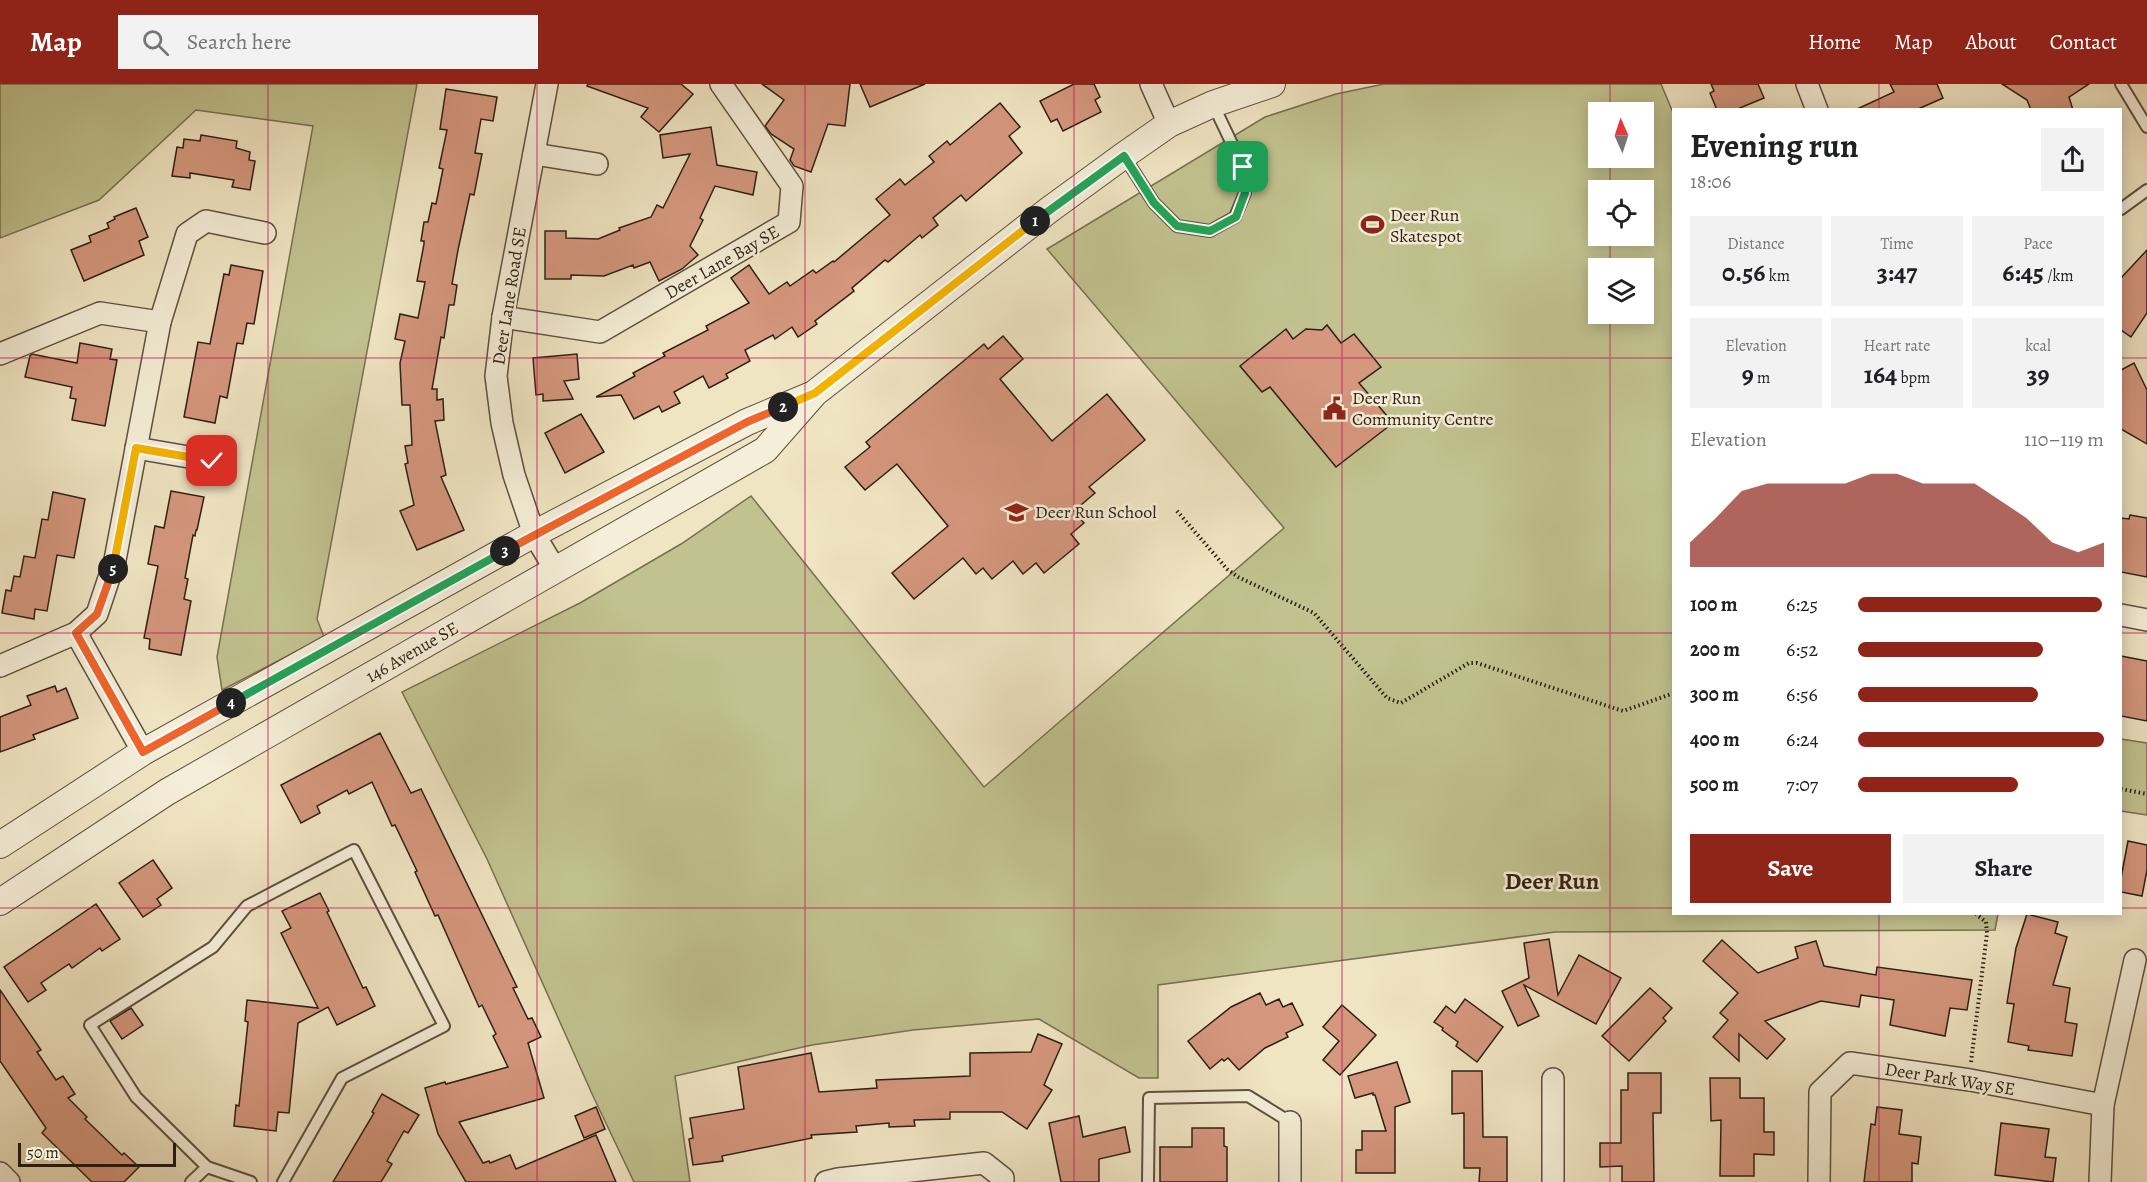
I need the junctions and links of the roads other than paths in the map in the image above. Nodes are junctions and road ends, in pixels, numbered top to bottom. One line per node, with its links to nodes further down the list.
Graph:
1 (547, 84): 11 (street, Deer Lane Road SE)
2 (721, 84): 17 (street, Deer Lane Bay SE)
3 (1151, 84): 9 (street)
4 (1272, 84): 7 (street, 146 Avenue SE)
5 (2121, 84): 10 (lane)
6 (1808, 85): 8 (street)
7 (1213, 104): 9 (street, 146 Avenue SE); 12 (lane)
8 (1816, 108)
9 (1170, 124): 12 (street, 146 Avenue SE)
10 (2147, 127)
11 (534, 154): 13 (street); 17 (street, Deer Lane Road SE)
12 (1124, 156): 20 (street, 146 Avenue SE)
13 (597, 164)
14 (2147, 190): 15 (lane)
15 (2122, 208)
16 (265, 233): 18 (street)
17 (503, 317): 23 (street, Deer Lane Road SE)
18 (160, 322): 19 (street); 21 (street)
19 (0, 354)
20 (815, 393): 23 (street, 146 Avenue SE); 24 (street, 146 Avenue SE)
21 (136, 448): 22 (street); 27 (street)
22 (212, 461)
23 (534, 534): 24 (street, Deer Lane Road SE); 29 (street, 146 Avenue SE)
24 (556, 571): 31 (street, 146 Avenue SE)
25 (2122, 615): 26 (street)
26 (2147, 620)
27 (76, 633): 28 (street); 29 (street)
28 (0, 666)
29 (143, 752): 30 (street, 146 Avenue SE)
30 (0, 845)
31 (0, 902)
32 (2134, 960): 34 (street)
33 (1553, 1079): 46 (street)
34 (2103, 1105): 47 (street, Deer Park Way SE); 48 (street)
35 (1290, 1122): 44 (lane); 45 (street)
36 (207, 1167): 39 (lane); 40 (lane); 41 (lane)
37 (0, 1173): 38 (street)
38 (9, 1182)
39 (191, 1182)
40 (251, 1182)
41 (283, 1182)
42 (826, 1182): 43 (street)
43 (1003, 1182)
44 (1148, 1182)
45 (1290, 1182)
46 (1553, 1182)
47 (1819, 1182)
48 (2100, 1182)

